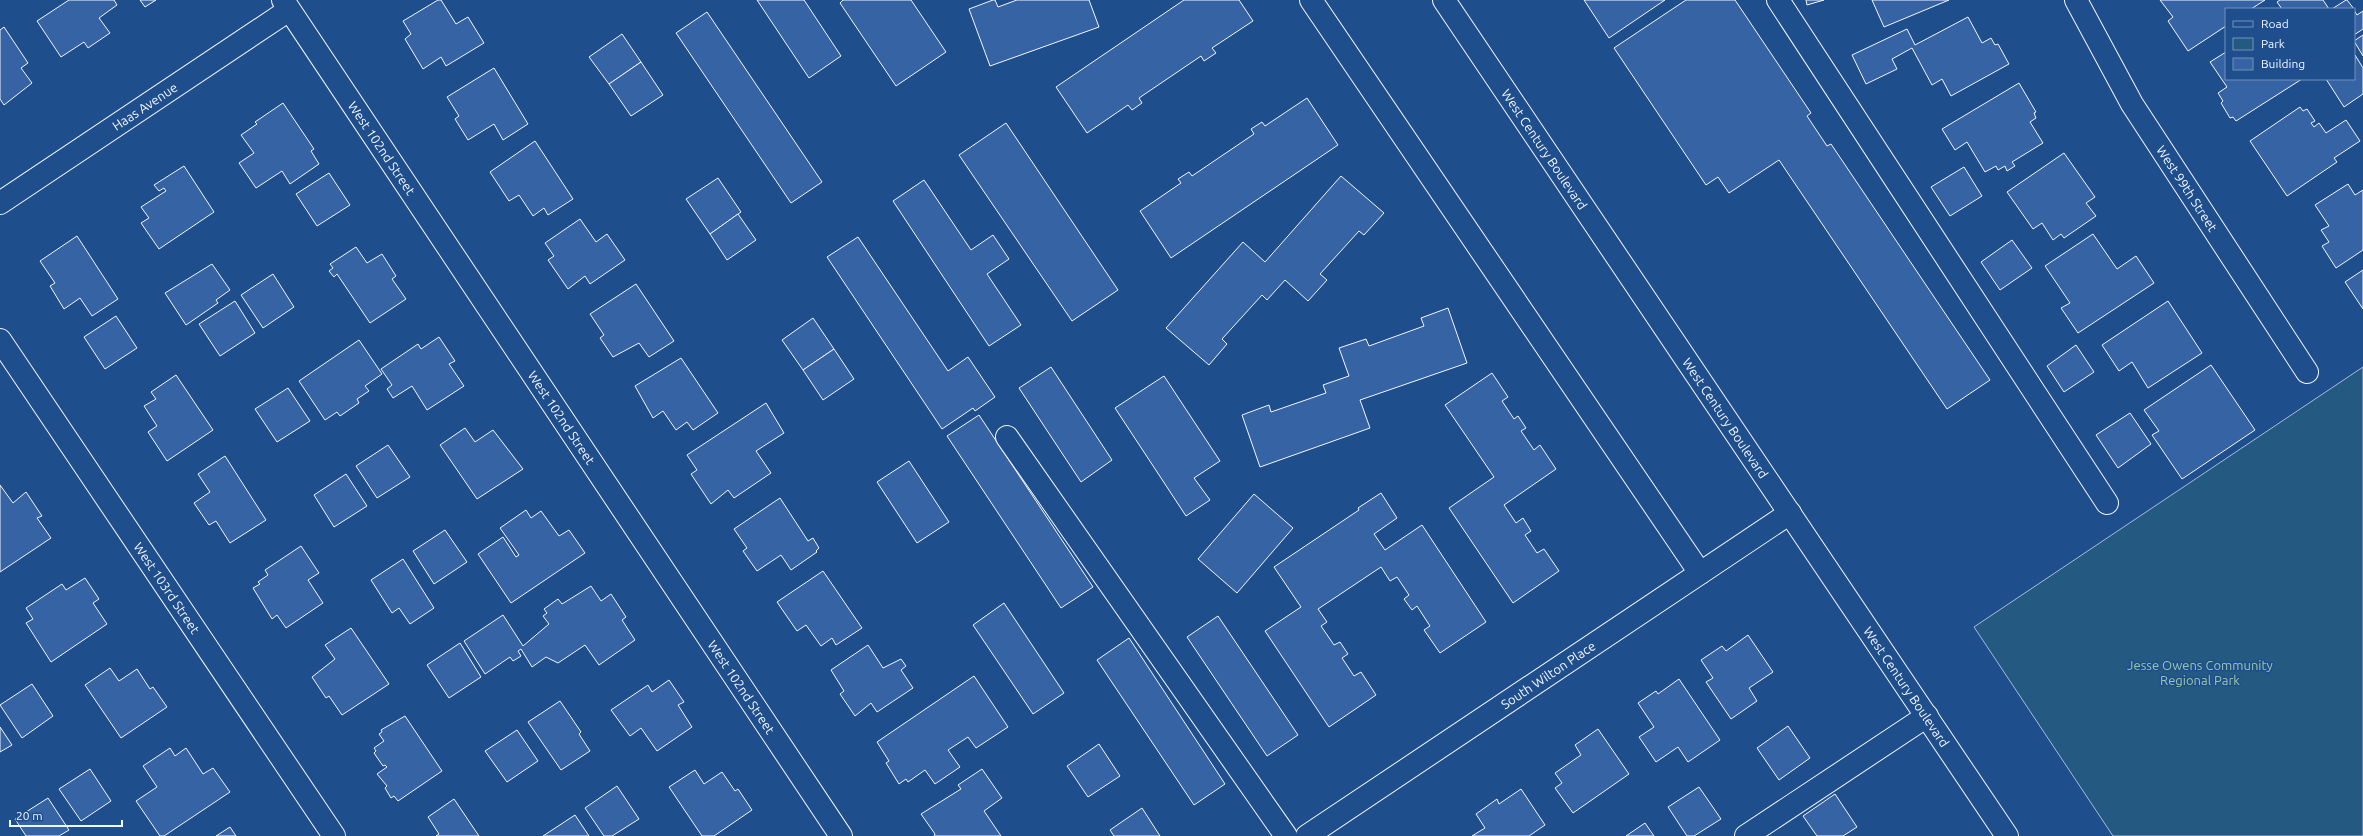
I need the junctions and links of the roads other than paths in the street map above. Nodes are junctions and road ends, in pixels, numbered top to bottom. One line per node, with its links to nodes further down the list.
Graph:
1 (1311, 0): 12 (street)
2 (1444, 0): 11 (street, West Century Boulevard)
3 (1778, 0): 10 (street)
4 (2076, 0): 8 (street, West 99th Street)
5 (286, 5): 6 (street, Haas Avenue); 15 (street, West 102nd Street)
6 (0, 203)
7 (0, 340): 14 (street, West 103rd Street)
8 (2307, 372)
9 (1007, 437): 16 (street)
10 (2107, 503)
11 (1790, 513): 12 (street, South Wilton Place); 13 (street, West Century Boulevard)
12 (1700, 573): 17 (street, South Wilton Place)
13 (1927, 716): 18 (street); 19 (street, West Century Boulevard)
14 (334, 836)
15 (841, 836)
16 (1286, 836)
17 (1307, 836)
18 (1746, 836)
19 (2007, 836)

